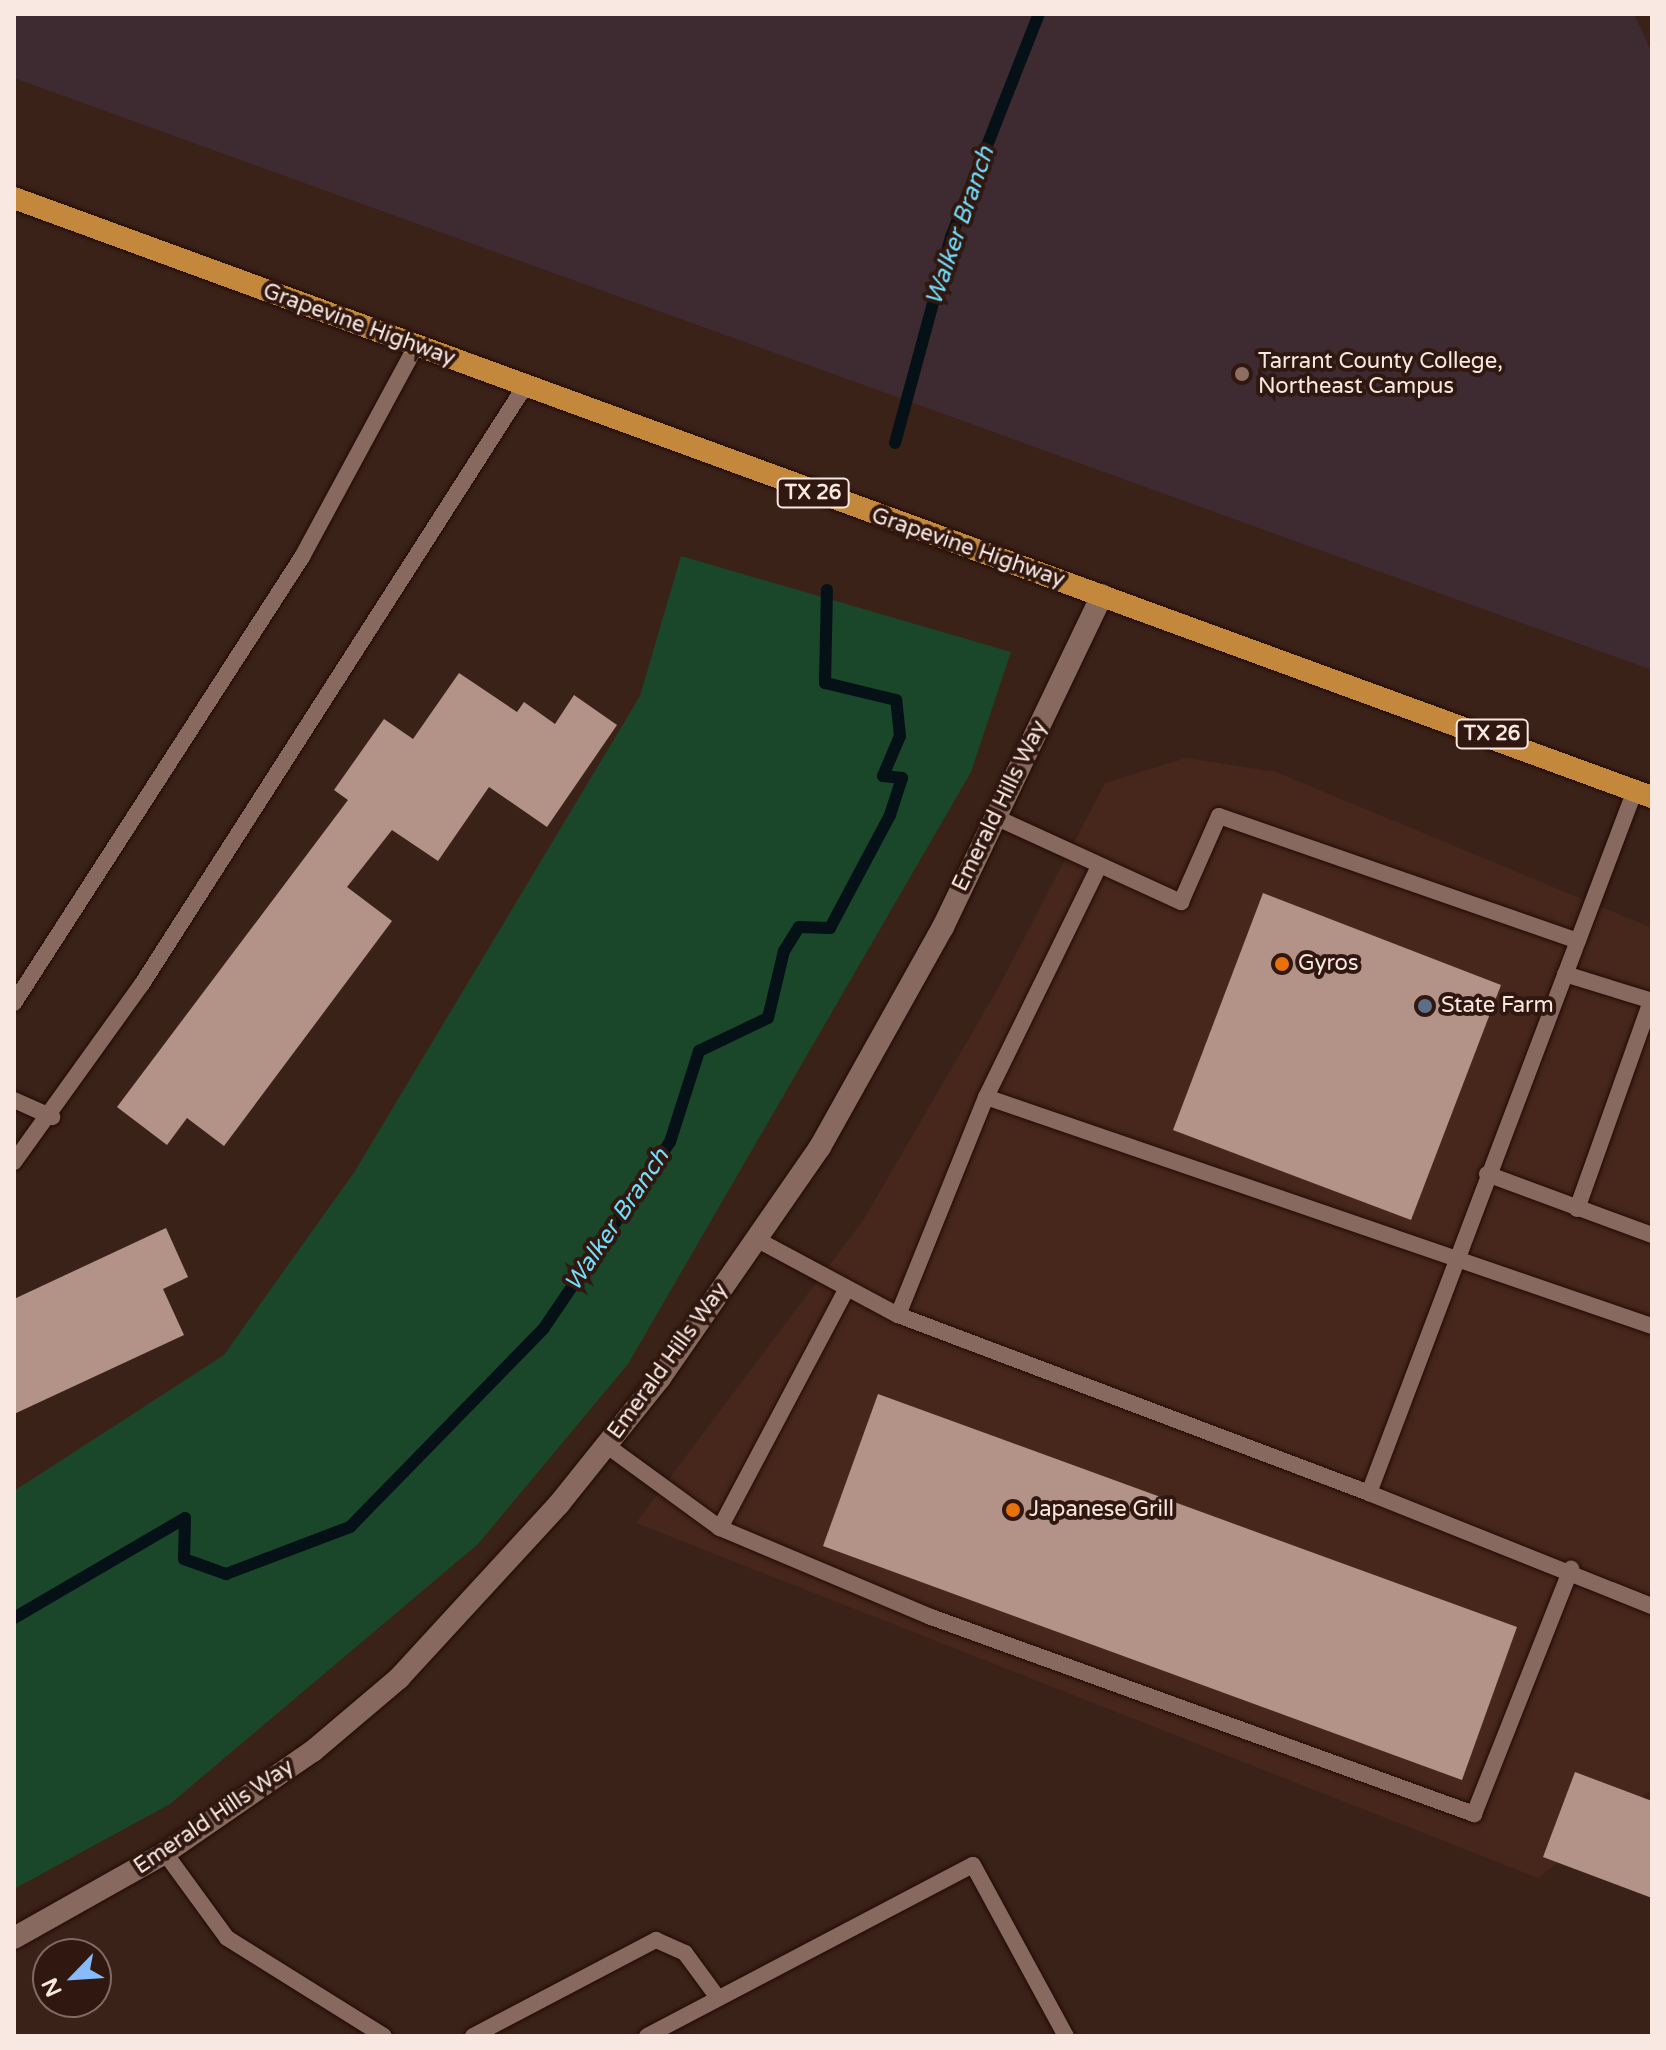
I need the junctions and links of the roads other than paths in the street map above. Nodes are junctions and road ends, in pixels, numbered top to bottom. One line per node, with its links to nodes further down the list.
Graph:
1 (14, 198): 2 (main road, Grapevine Highway / TX 26)
2 (416, 346): 3 (main road, Grapevine Highway / TX 26); 11 (lane)
3 (525, 386): 4 (main road, Grapevine Highway / TX 26); 14 (lane)
4 (1102, 595): 5 (main road, Grapevine Highway / TX 26); 6 (street, Emerald Hills Way)
5 (1644, 794): 8 (lane)
6 (995, 817): 7 (lane); 19 (street, Emerald Hills Way)
7 (1099, 866): 8 (lane); 12 (lane)
8 (1578, 941): 9 (lane)
9 (1565, 974): 10 (lane); 16 (lane)
10 (1652, 1001): 17 (lane)
11 (14, 1003)
12 (986, 1097): 20 (lane); 22 (lane)
13 (14, 1100): 14 (lane)
14 (52, 1117): 15 (lane)
15 (14, 1162)
16 (1487, 1174): 17 (lane); 20 (lane)
17 (1577, 1209): 18 (lane)
18 (1652, 1235)
19 (756, 1239): 21 (lane); 24 (street, Emerald Hills Way)
20 (1453, 1257): 23 (lane); 25 (lane)
21 (845, 1292): 22 (lane); 26 (lane)
22 (898, 1315): 25 (lane)
23 (1652, 1326)
24 (606, 1445): 26 (lane); 29 (street, Emerald Hills Way)
25 (1369, 1493): 27 (lane)
26 (720, 1528): 27 (lane)
27 (1571, 1569): 28 (lane)
28 (1652, 1606)
29 (165, 1853): 30 (street, Emerald Hills Way); 32 (lane)
30 (14, 1938)
31 (718, 1998): 33 (lane); 34 (lane); 35 (lane)
32 (384, 2036)
33 (473, 2036)
34 (647, 2036)
35 (1066, 2036)

